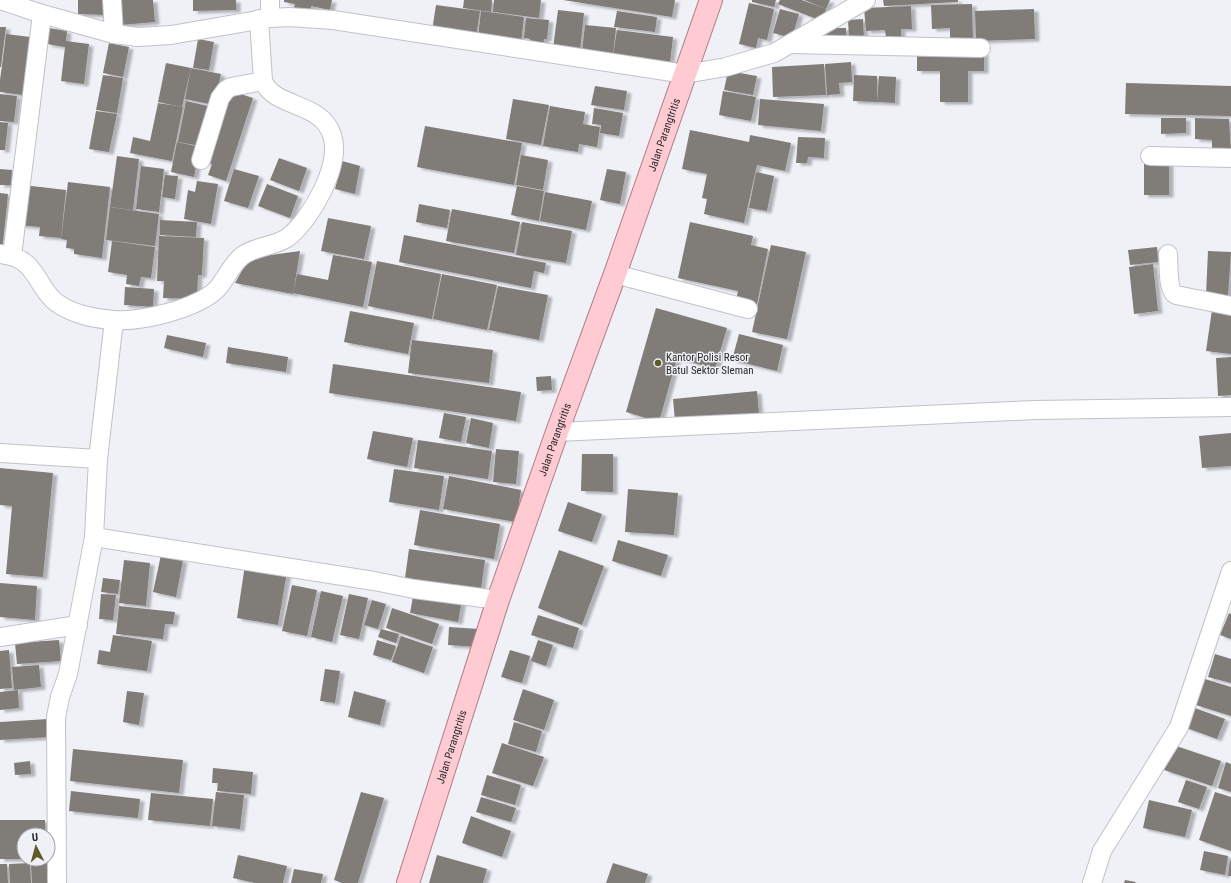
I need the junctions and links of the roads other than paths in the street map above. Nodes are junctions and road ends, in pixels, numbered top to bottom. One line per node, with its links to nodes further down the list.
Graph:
1 (112, 0): 8 (street)
2 (270, 0): 7 (street)
3 (711, 0): 11 (main road, Jalan Parangtritis)
4 (866, 0): 9 (street)
5 (7, 1): 6 (street)
6 (42, 14): 8 (street); 17 (street)
7 (265, 18): 8 (street); 11 (street); 12 (street)
8 (114, 34)
9 (790, 44): 10 (street); 11 (street)
10 (981, 48)
11 (685, 74): 18 (main road, Jalan Parangtritis)
12 (263, 81): 15 (street); 21 (street)
13 (1150, 156): 14 (street)
14 (1231, 158)
15 (201, 160)
16 (1168, 254): 19 (street)
17 (6, 255): 21 (street)
18 (615, 274): 20 (street); 23 (main road, Jalan Parangtritis)
19 (1231, 306)
20 (748, 309)
21 (114, 320): 25 (street)
22 (1231, 407): 23 (street)
23 (557, 432): 28 (main road, Jalan Parangtritis)
24 (0, 453): 25 (street)
25 (98, 459): 26 (street)
26 (94, 537): 28 (street); 29 (street)
27 (1231, 571): 33 (street)
28 (498, 600): 32 (main road, Jalan Parangtritis)
29 (78, 625): 30 (street); 31 (street)
30 (0, 637)
31 (57, 883)
32 (408, 883)
33 (1092, 883)

